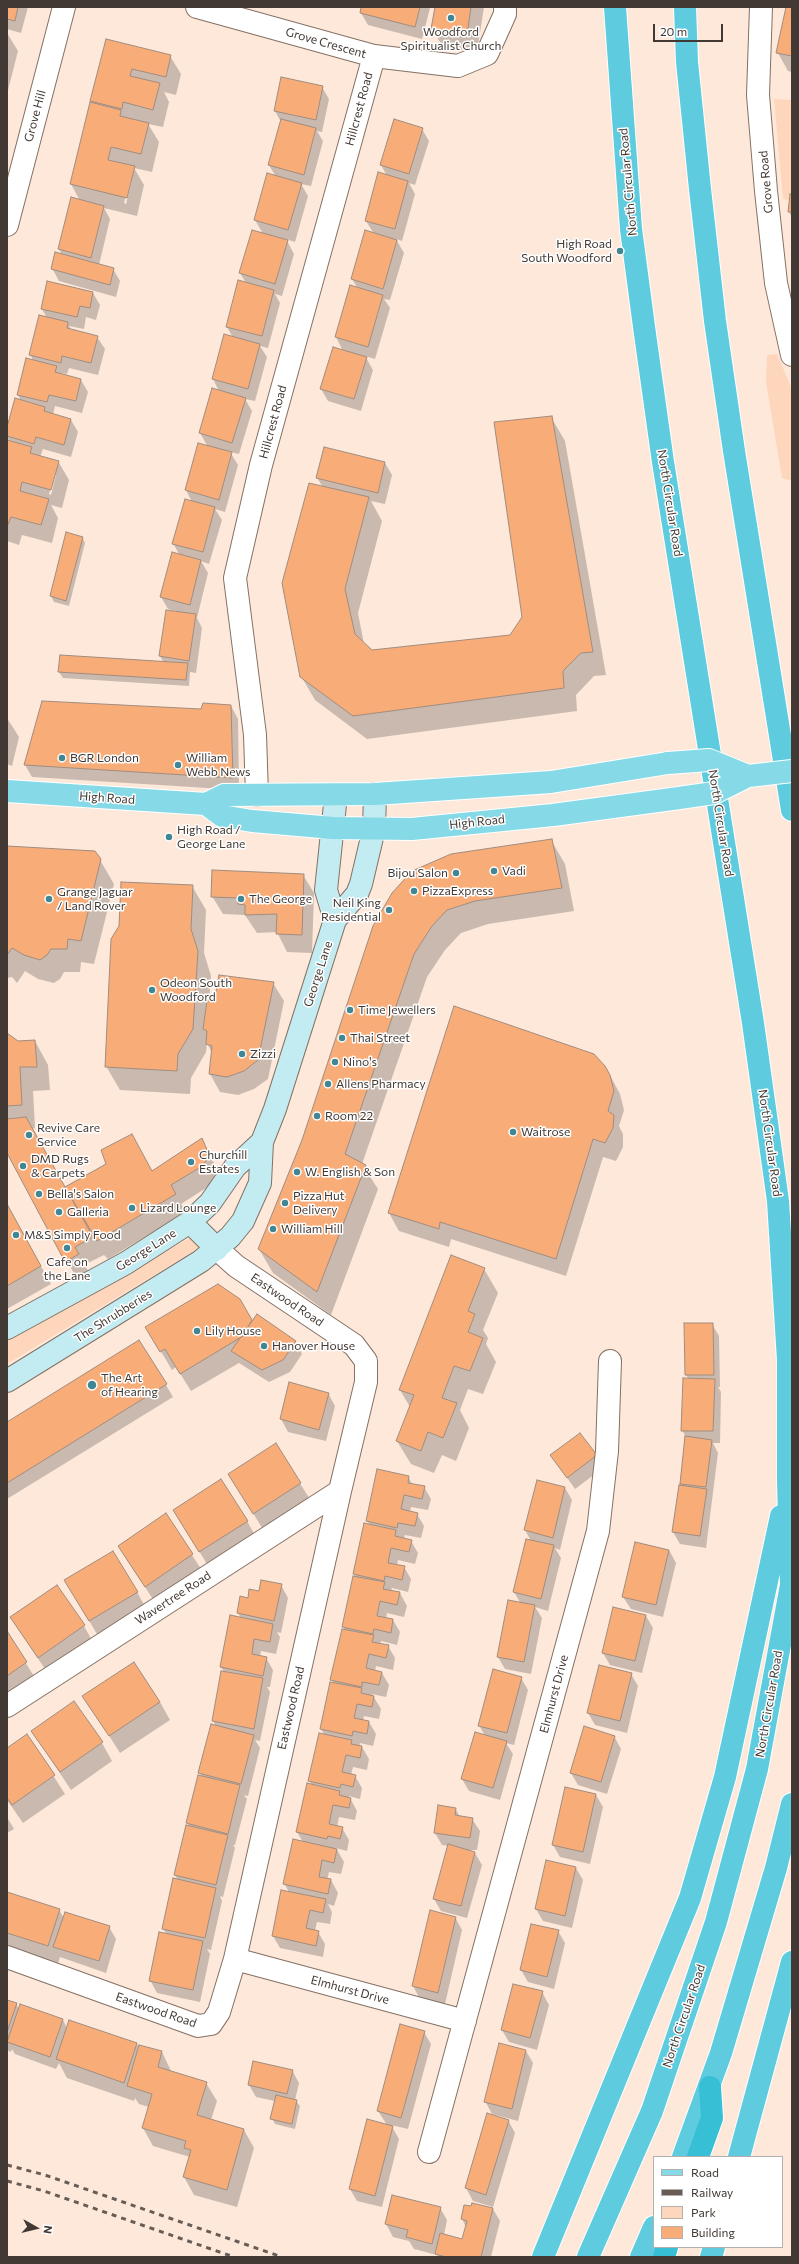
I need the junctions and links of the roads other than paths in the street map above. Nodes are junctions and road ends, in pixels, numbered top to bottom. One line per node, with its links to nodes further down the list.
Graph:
1 (64, 7): 8 (street, Grove Hill)
2 (197, 7): 7 (street, Grove Crescent)
3 (505, 7): 7 (street, Grove Crescent)
4 (615, 7): 27 (highway, North Circular Road)
5 (685, 7): 17 (highway)
6 (761, 7): 9 (street, Grove Road)
7 (374, 56): 14 (street, Hillcrest Road)
8 (7, 225)
9 (790, 342)
10 (792, 771): 11 (main road, High Road, bridge)
11 (748, 776): 13 (main road, High Road, bridge); 19 (main road, High Road, bridge)
12 (7, 791): 16 (main road, High Road)
13 (375, 794): 15 (main road, High Road); 19 (main road, George Lane)
14 (257, 795): 15 (main road, High Road); 16 (main road, High Road)
15 (336, 795): 18 (main road)
16 (206, 804): 18 (main road, High Road)
17 (792, 810)
18 (333, 828): 19 (main road, High Road); 20 (main road)
19 (374, 829): 20 (main road, George Lane)
20 (335, 920): 21 (main road, George Lane)
21 (262, 1142): 22 (main road, George Lane); 23 (main road, George Lane)
22 (190, 1222): 23 (main road); 24 (main road, George Lane)
23 (217, 1249): 26 (main road, The Shrubberies); 28 (street, Eastwood Road)
24 (7, 1328)
25 (610, 1361): 34 (street, Elmhurst Drive)
26 (7, 1381)
27 (788, 1482): 41 (highway); 42 (highway, North Circular Road)
28 (340, 1491): 29 (street, Wavertree Road); 32 (street, Eastwood Road)
29 (7, 1706)
30 (792, 1804): 35 (highway)
31 (7, 1957): 32 (street, Eastwood Road)
32 (235, 1959): 34 (street, Elmhurst Drive)
33 (792, 1962): 39 (highway)
34 (465, 2021): 36 (street, Elmhurst Drive)
35 (710, 2087): 37 (highway); 38 (highway)
36 (429, 2152)
37 (683, 2156)
38 (698, 2156)
39 (739, 2156)
40 (653, 2229): 43 (highway)
41 (543, 2257)
42 (588, 2257)
43 (641, 2257)

